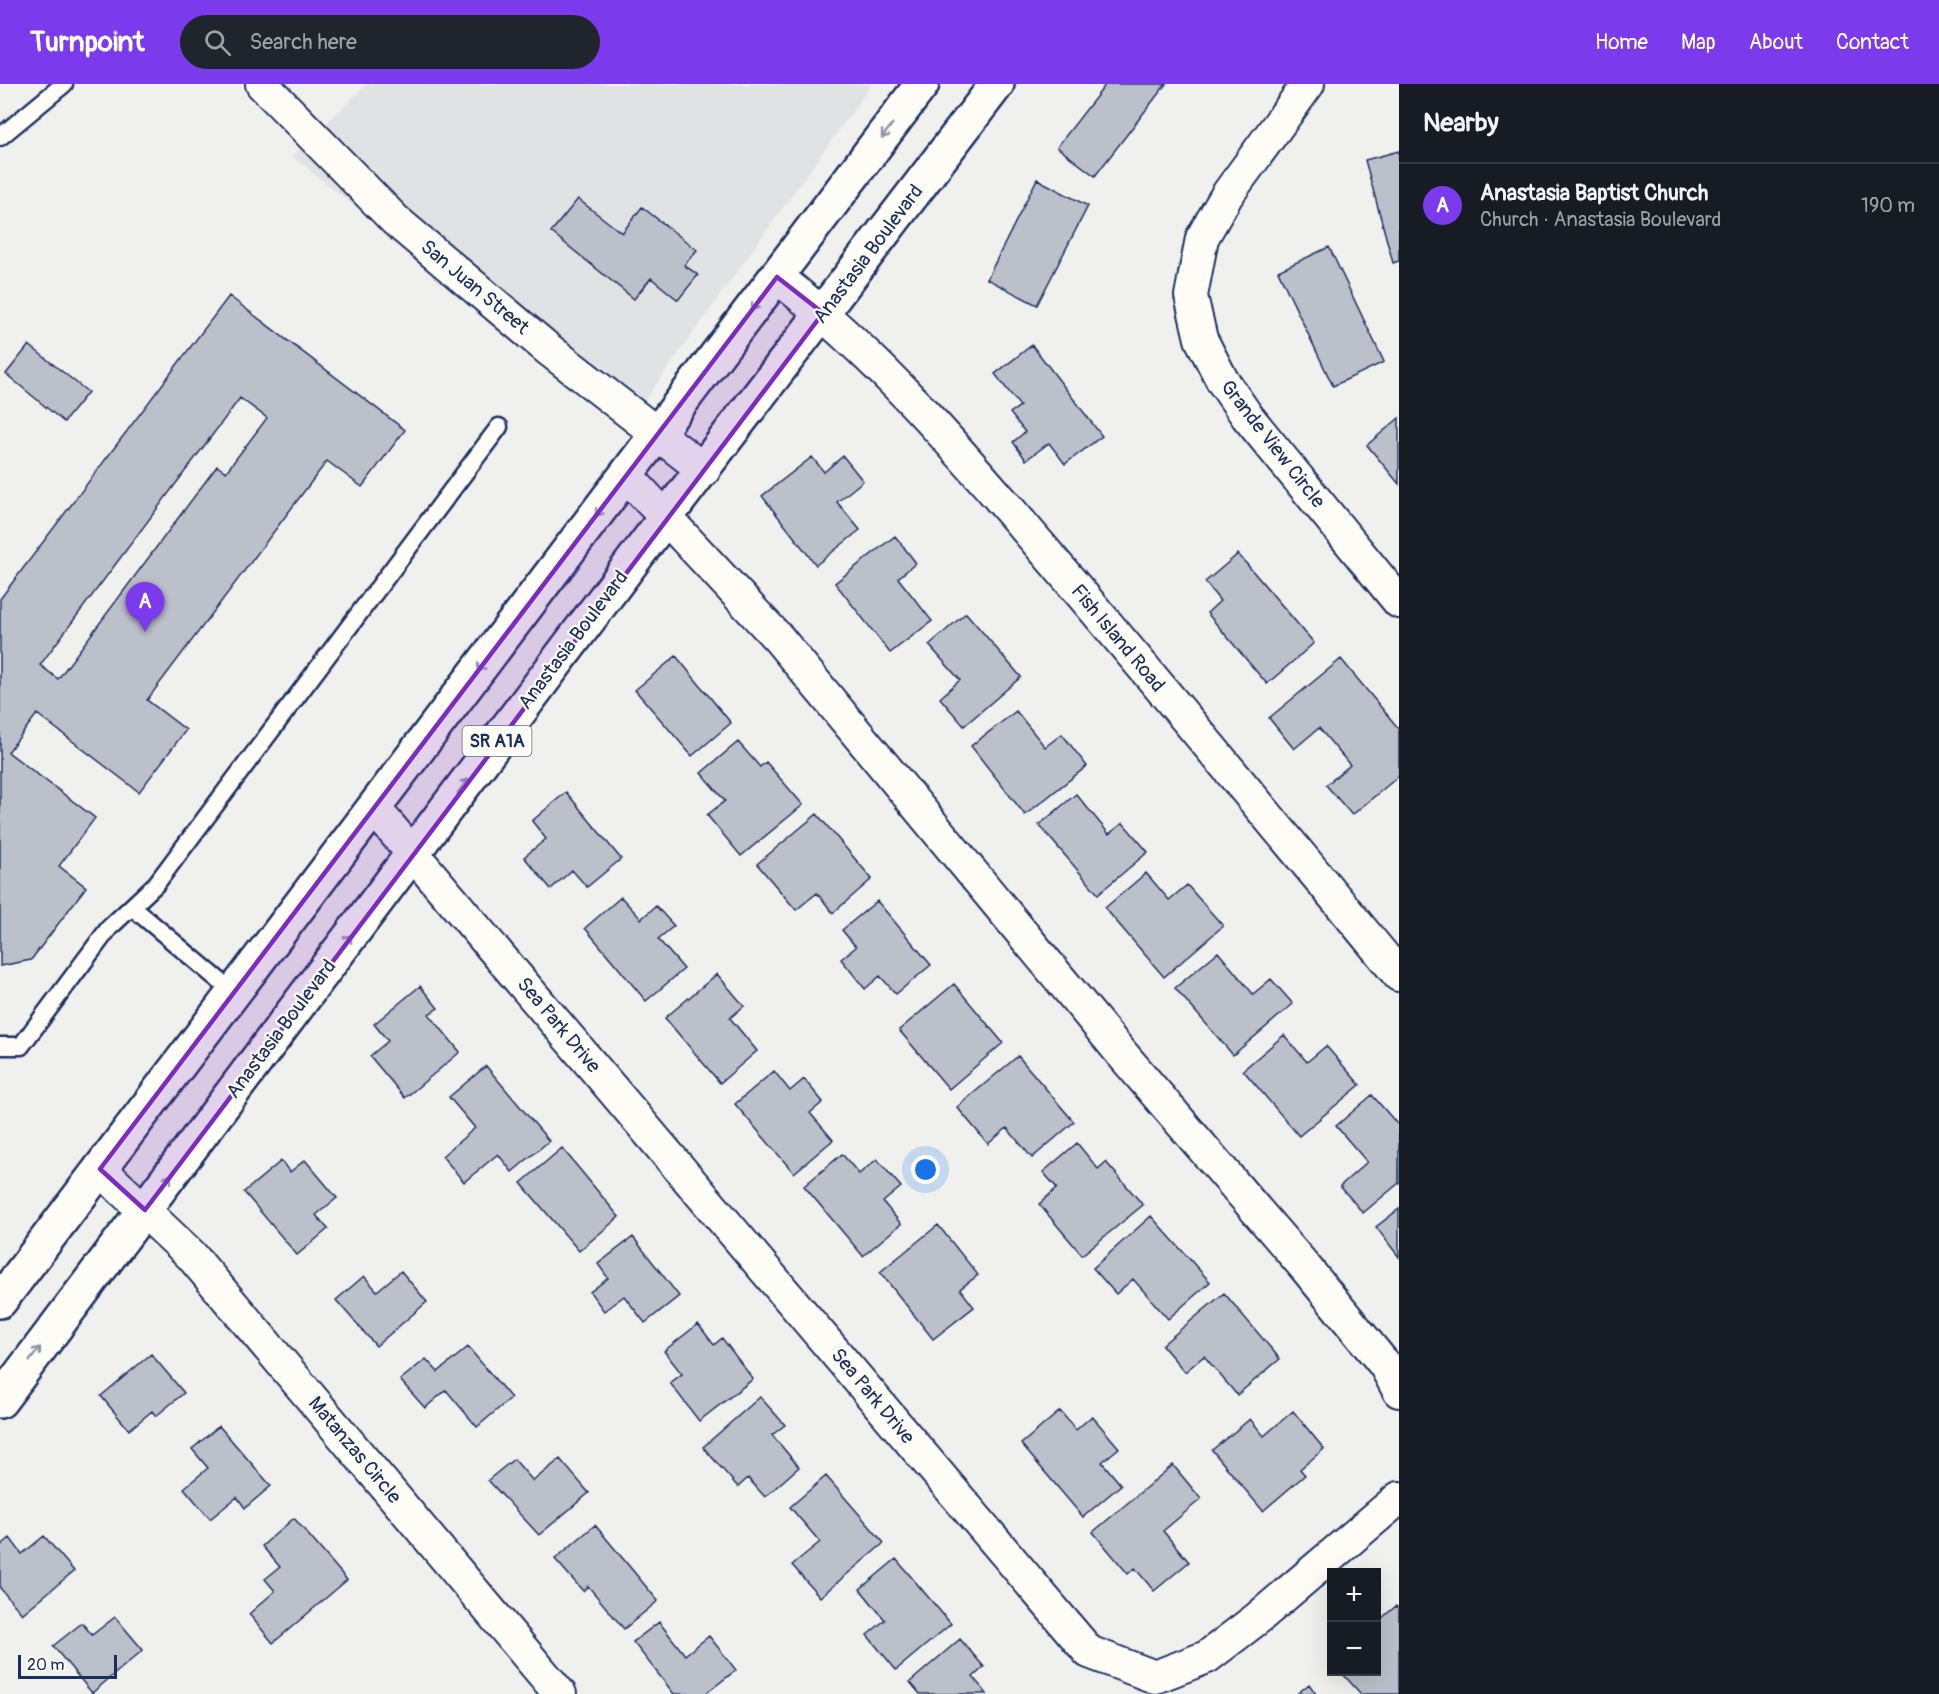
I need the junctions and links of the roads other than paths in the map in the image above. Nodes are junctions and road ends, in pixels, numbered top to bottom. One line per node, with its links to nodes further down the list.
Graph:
1 (64, 84): 6 (lane)
2 (262, 84): 10 (street, San Juan Street)
3 (922, 84): 7 (main road, SR A1A, one-way to 7)
4 (997, 84): 8 (main road, Anastasia Boulevard / SR A1A)
5 (1308, 84): 14 (street, Grande View Circle)
6 (0, 137)
7 (777, 277): 8 (street, Fish Island Road); 10 (main road, SR A1A, one-way to 10)
8 (823, 313): 11 (main road, Anastasia Boulevard / SR A1A); 18 (street, Fish Island Road)
9 (499, 427): 17 (lane)
10 (658, 434): 11 (street, San Juan Street); 12 (main road, SR A1A)
11 (704, 470): 13 (main road, Anastasia Boulevard / SR A1A)
12 (626, 475): 13 (street); 15 (main road, SR A1A, one-way to 15)
13 (666, 517): 16 (main road, Anastasia Boulevard / SR A1A, one-way to 13); 24 (street)
14 (1399, 602)
15 (374, 808): 16 (street, Sea Park Drive); 19 (main road, SR A1A)
16 (413, 853): 22 (main road, Anastasia Boulevard / SR A1A, one-way to 16); 26 (street, Sea Park Drive)
17 (132, 906): 19 (lane); 20 (lane)
18 (1399, 975)
19 (234, 993): 21 (main road, SR A1A)
20 (0, 1046)
21 (100, 1169): 22 (street, Matanzas Circle); 23 (main road, SR A1A)
22 (145, 1210): 25 (main road, Anastasia Boulevard / SR A1A, one-way to 22); 27 (street, Matanzas Circle)
23 (0, 1301)
24 (1399, 1391)
25 (0, 1401)
26 (1399, 1498)
27 (560, 1694)

